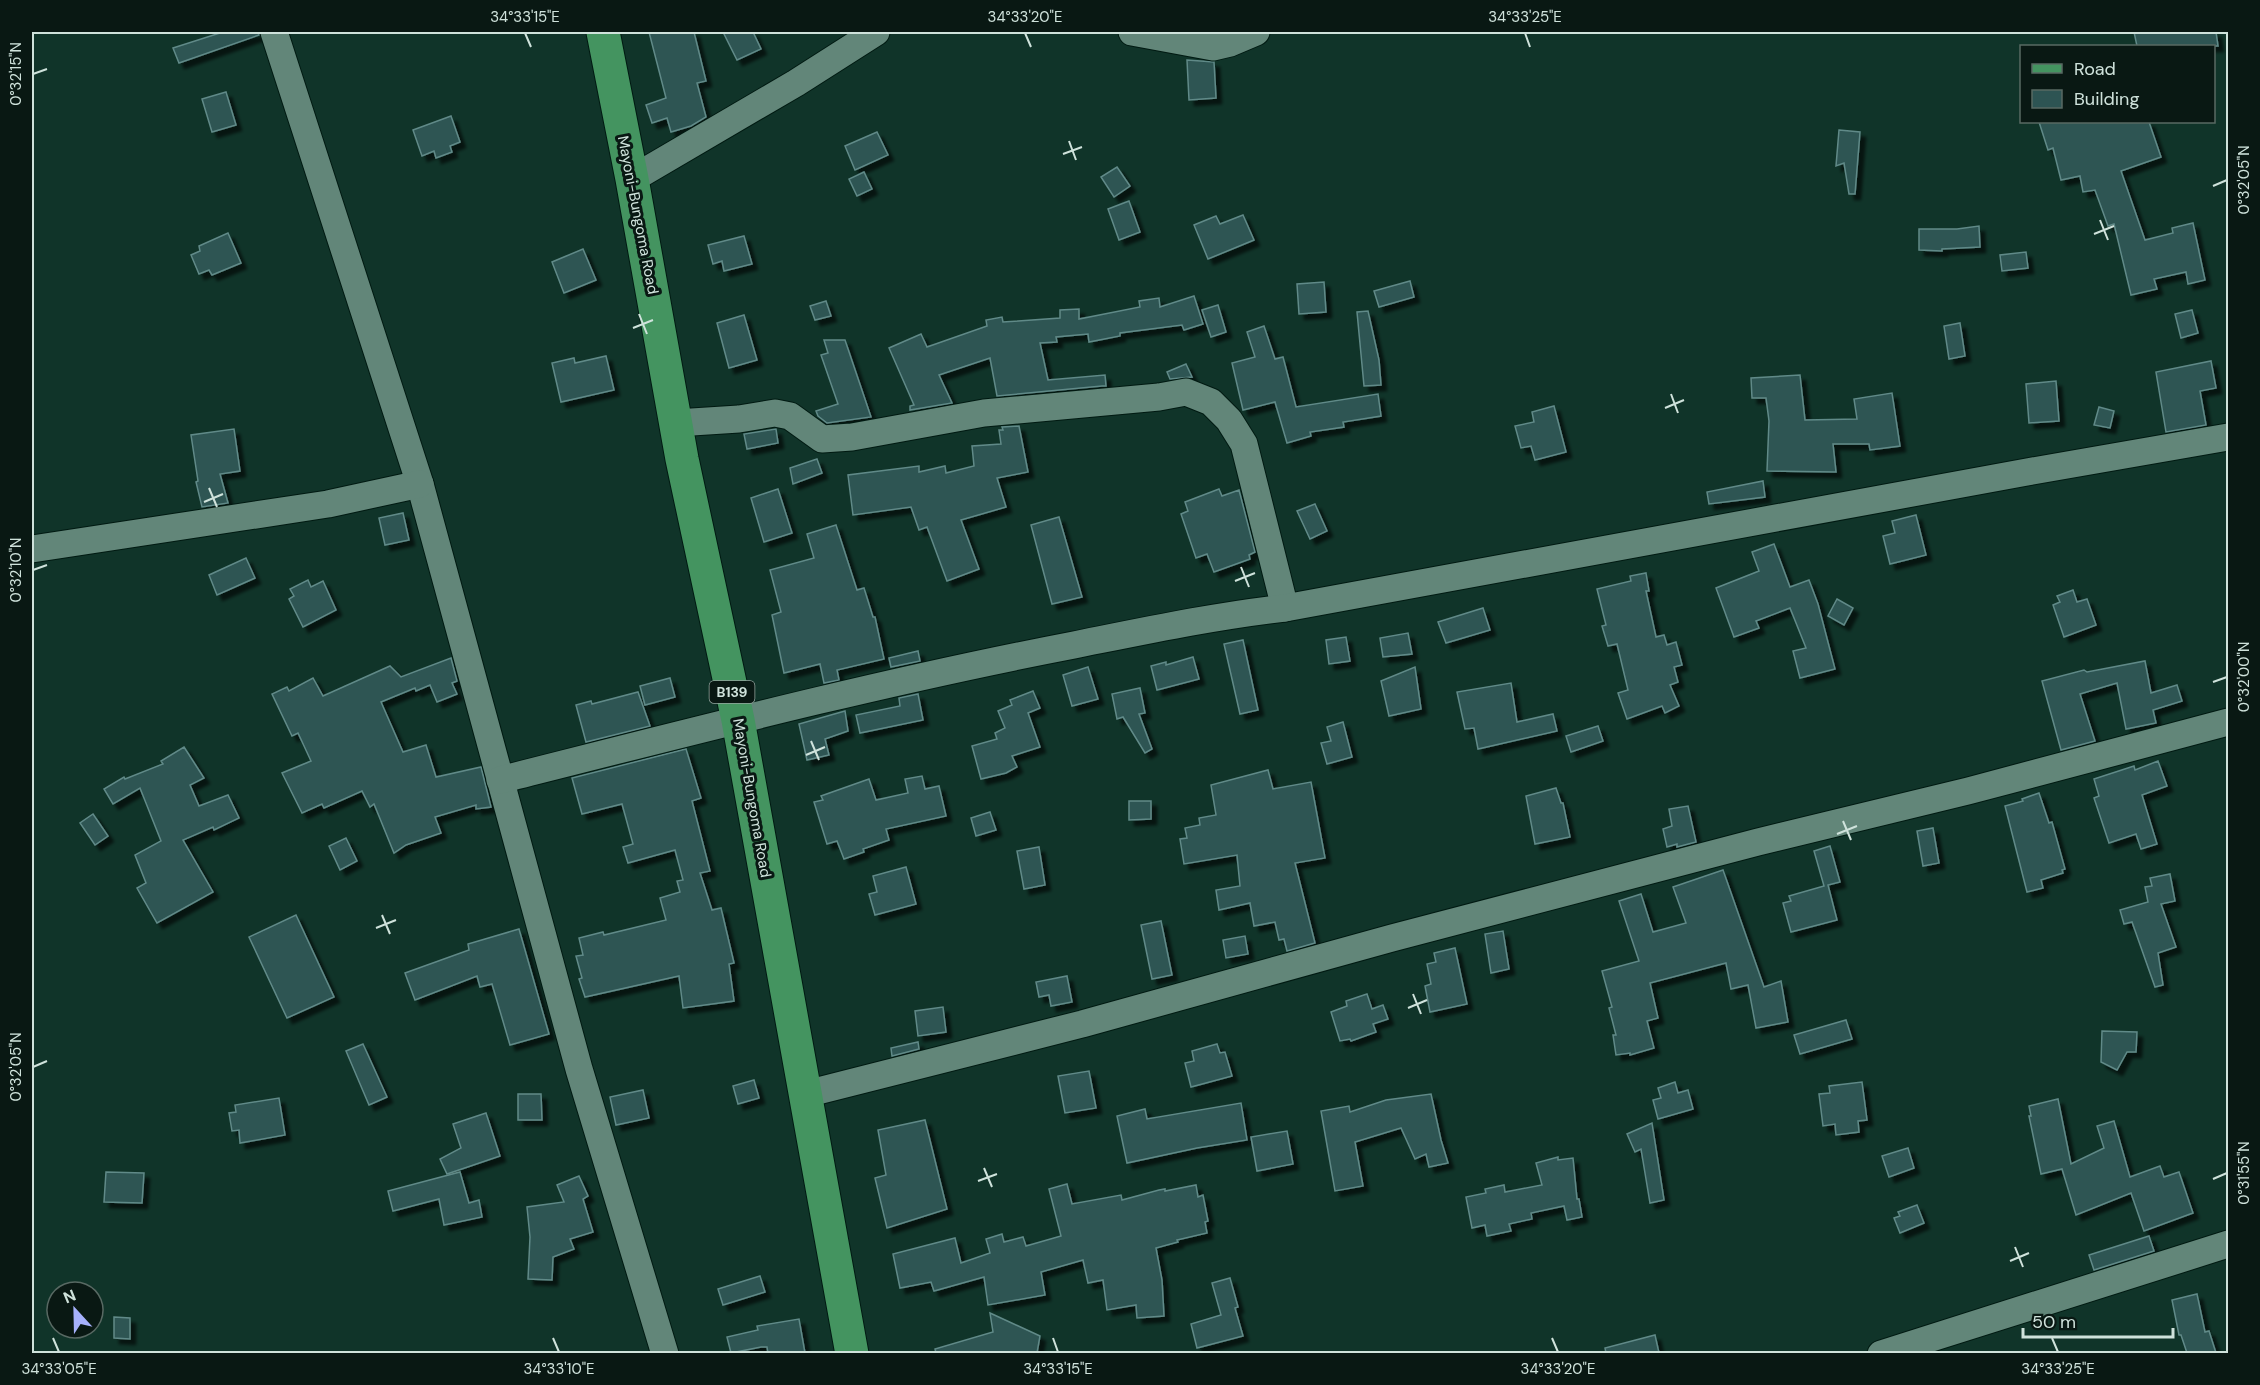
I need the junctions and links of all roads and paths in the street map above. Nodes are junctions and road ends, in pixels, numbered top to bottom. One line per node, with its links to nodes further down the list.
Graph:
1 (274, 32): 9 (street)
2 (603, 32): 6 (main road, Mayoni-Bungoma Road / B139)
3 (876, 32): 6 (street)
4 (1132, 32): 5 (street)
5 (1256, 32)
6 (632, 179): 7 (main road, Mayoni-Bungoma Road / B139)
7 (676, 423): 11 (street); 12 (main road, Mayoni-Bungoma Road / B139)
8 (2229, 437): 11 (street)
9 (420, 484): 10 (street); 14 (street)
10 (32, 549)
11 (1285, 608): 12 (street)
12 (738, 720): 14 (street); 15 (main road, Mayoni-Bungoma Road / B139)
13 (2229, 722): 15 (street)
14 (500, 780): 17 (street)
15 (806, 1094): 18 (main road, Mayoni-Bungoma Road / B139)
16 (2229, 1244): 19 (street)
17 (664, 1353)
18 (852, 1353)
19 (1881, 1353)

